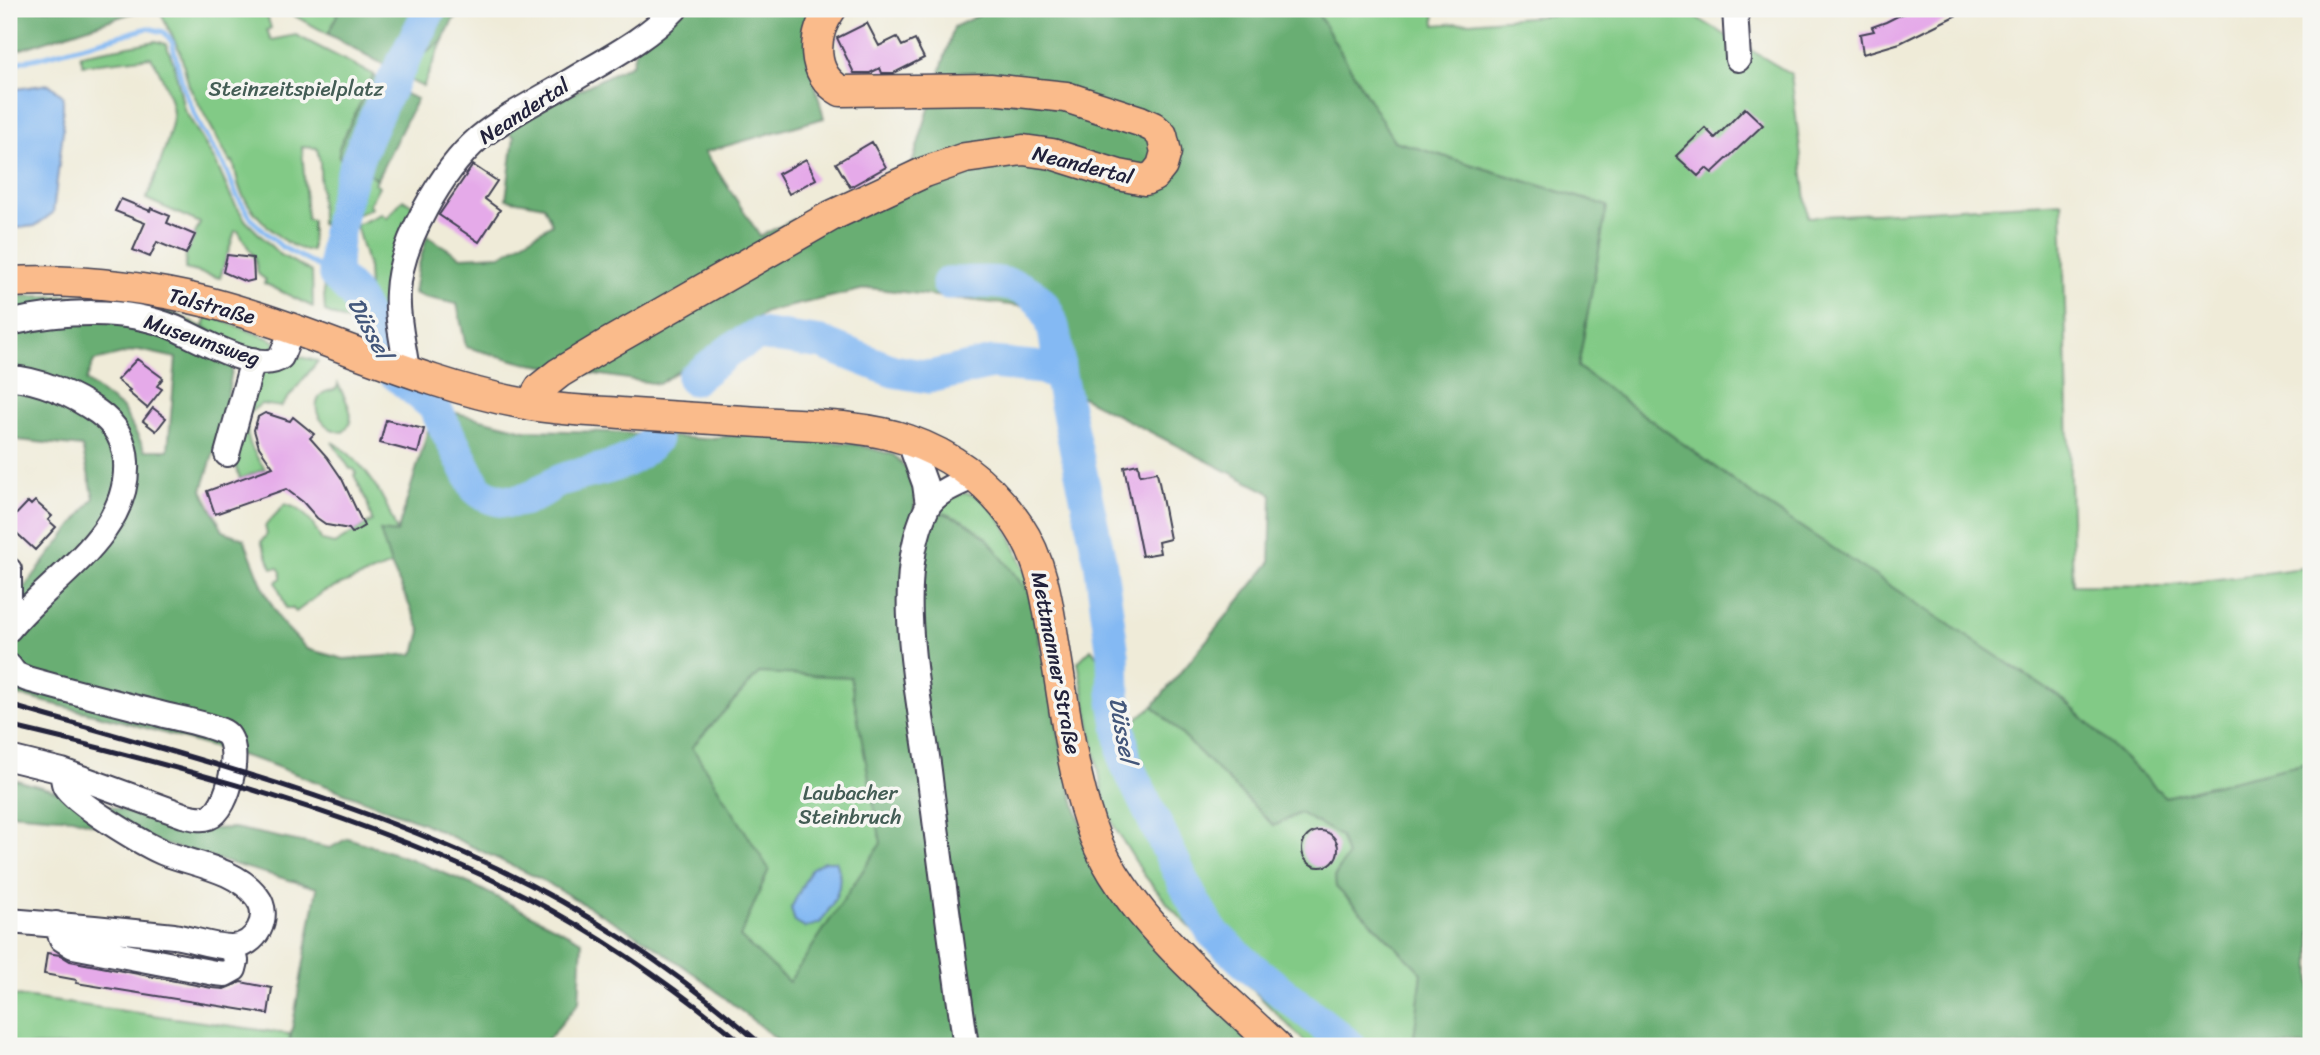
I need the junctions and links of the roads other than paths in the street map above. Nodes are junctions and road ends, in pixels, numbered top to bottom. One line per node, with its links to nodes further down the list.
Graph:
1 (675, 9): 9 (lane, Neandertal)
2 (831, 9): 11 (main road, Neandertal)
3 (1735, 9): 4 (lane)
4 (1738, 59)
5 (9, 282): 7 (main road, Talstraße)
6 (9, 323): 8 (lane, Museumsweg)
7 (292, 330): 8 (lane, Museumsweg); 9 (main road, Talstraße)
8 (253, 360): 13 (lane)
9 (404, 370): 11 (main road, Mettmanner Straße)
10 (9, 378): 17 (lane)
11 (530, 405): 12 (main road, Mettmanner Straße)
12 (909, 440): 14 (main road, Mettmanner Straße); 15 (lane)
13 (227, 454)
14 (975, 476): 15 (lane); 23 (main road, Mettmanner Straße)
15 (928, 505): 22 (lane)
16 (9, 570): 17 (lane)
17 (11, 620)
18 (9, 666): 20 (lane)
19 (9, 758): 20 (lane)
20 (62, 771): 21 (lane)
21 (9, 921)
22 (966, 1046)
23 (1276, 1046)

